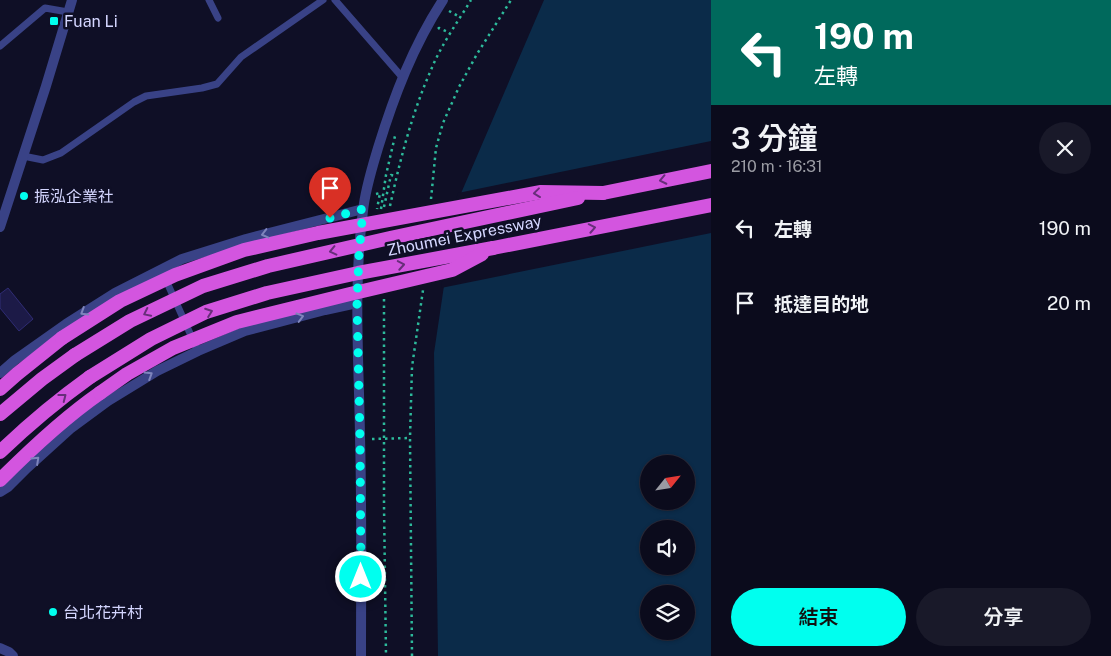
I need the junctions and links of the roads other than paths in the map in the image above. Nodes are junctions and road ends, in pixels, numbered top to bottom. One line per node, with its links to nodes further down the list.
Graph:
1 (72, 0): 6 (street)
2 (209, 0): 7 (lane)
3 (323, 0): 11 (lane)
4 (335, 0): 10 (lane)
5 (443, 0): 10 (street)
6 (68, 12): 9 (lane); 11 (street)
7 (218, 18)
8 (0, 36): 9 (lane)
9 (3, 44)
10 (402, 77): 15 (street)
11 (23, 156): 16 (street)
12 (711, 171): 13 (highway, Zhoumei Expressway, one-way to 13)
13 (603, 193): 22 (highway, one-way to 22, bridge); 23 (highway, Zhoumei Expressway, one-way to 23, bridge)
14 (711, 205): 17 (highway, Zhoumei Expressway, one-way to 14)
15 (363, 209): 18 (street, one-way to 18); 19 (street)
16 (0, 227)
17 (493, 248): 24 (highway, Zhoumei Expressway, one-way to 17, bridge); 25 (highway, bridge)
18 (161, 269): 20 (lane); 21 (street, one-way to 21)
19 (357, 303): 20 (street, one-way to 19); 29 (street)
20 (198, 351): 26 (street, one-way to 20)
21 (1, 372)
22 (0, 389)
23 (0, 414)
24 (0, 452)
25 (0, 480)
26 (0, 492)
27 (0, 648): 28 (street)
28 (13, 656)
29 (362, 656)

